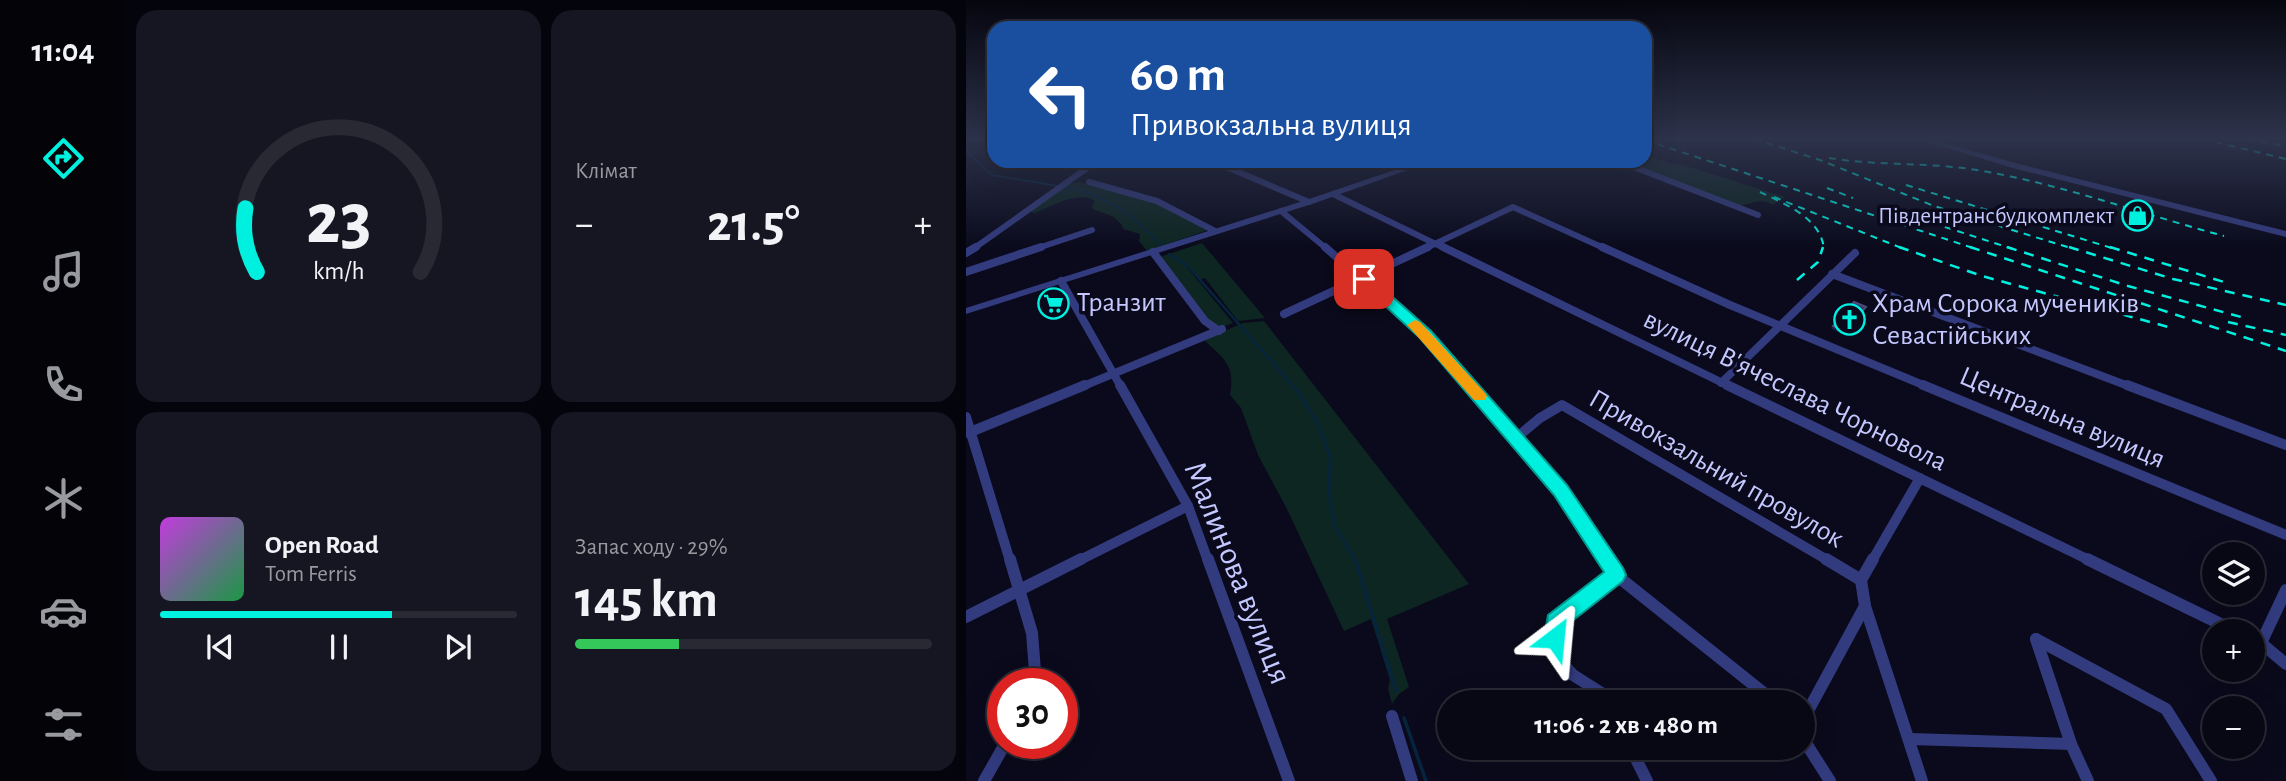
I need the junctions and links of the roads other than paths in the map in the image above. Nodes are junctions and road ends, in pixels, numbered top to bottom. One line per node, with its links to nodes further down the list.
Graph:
1 (1076, 175): 16 (street)
2 (1247, 175): 8 (street)
3 (1387, 175): 7 (street)
4 (1655, 175): 10 (street)
5 (2055, 175): 13 (street)
6 (1089, 182): 12 (street)
7 (1333, 194): 8 (street); 14 (street, вулиця В'ячеслава Чорновола)
8 (1309, 202): 9 (street)
9 (1281, 211): 12 (street); 20 (street)
10 (1758, 215)
11 (1092, 230): 18 (street)
12 (1215, 231): 15 (street)
13 (2286, 234)
14 (1436, 244): 20 (street); 24 (street, Центральна вулиця); 26 (street, вулиця В'ячеслава Чорновола)
15 (1152, 252): 21 (street); 25 (street)
16 (966, 253)
17 (1855, 253): 19 (street)
18 (966, 272)
19 (1832, 274): 24 (street); 30 (street)
20 (1364, 279): 23 (street); 29 (street)
21 (1061, 281): 22 (street); 25 (street, Малинова вулиця)
22 (966, 312)
23 (1284, 314)
24 (1781, 326): 26 (street); 33 (street, Центральна вулиця)
25 (1114, 372): 28 (street); 32 (street, Малинова вулиця)
26 (1721, 383): 31 (street, вулиця В'ячеслава Чорновола)
27 (966, 417): 28 (street)
28 (968, 432): 36 (street)
29 (1516, 438): 34 (street); 35 (street, Привокзальний провулок)
30 (2286, 445)
31 (1920, 478): 35 (street); 40 (street, вулиця В'ячеслава Чорновола)
32 (1188, 506): 36 (street); 55 (street, Малинова вулиця)
33 (2286, 536)
34 (1616, 575): 45 (street); 46 (street)
35 (1861, 580): 38 (street)
36 (1019, 589): 39 (street); 44 (street)
37 (2286, 590): 41 (street)
38 (1866, 606): 47 (street); 49 (street)
39 (966, 617)
40 (2210, 619)
41 (2265, 626)
42 (2265, 648): 43 (street)
43 (2286, 664)
44 (1035, 668)
45 (1597, 690)
46 (1760, 690)
47 (1815, 694)
48 (1392, 716): 56 (street)
49 (1910, 739): 50 (street); 59 (street)
50 (2071, 744): 60 (street); 61 (street)
51 (1815, 757): 58 (street)
52 (996, 759): 54 (street)
53 (1636, 760): 57 (street)
54 (984, 781)
55 (1289, 781)
56 (1412, 781)
57 (1647, 781)
58 (1830, 781)
59 (1922, 781)
60 (2088, 781)
61 (2211, 781)

